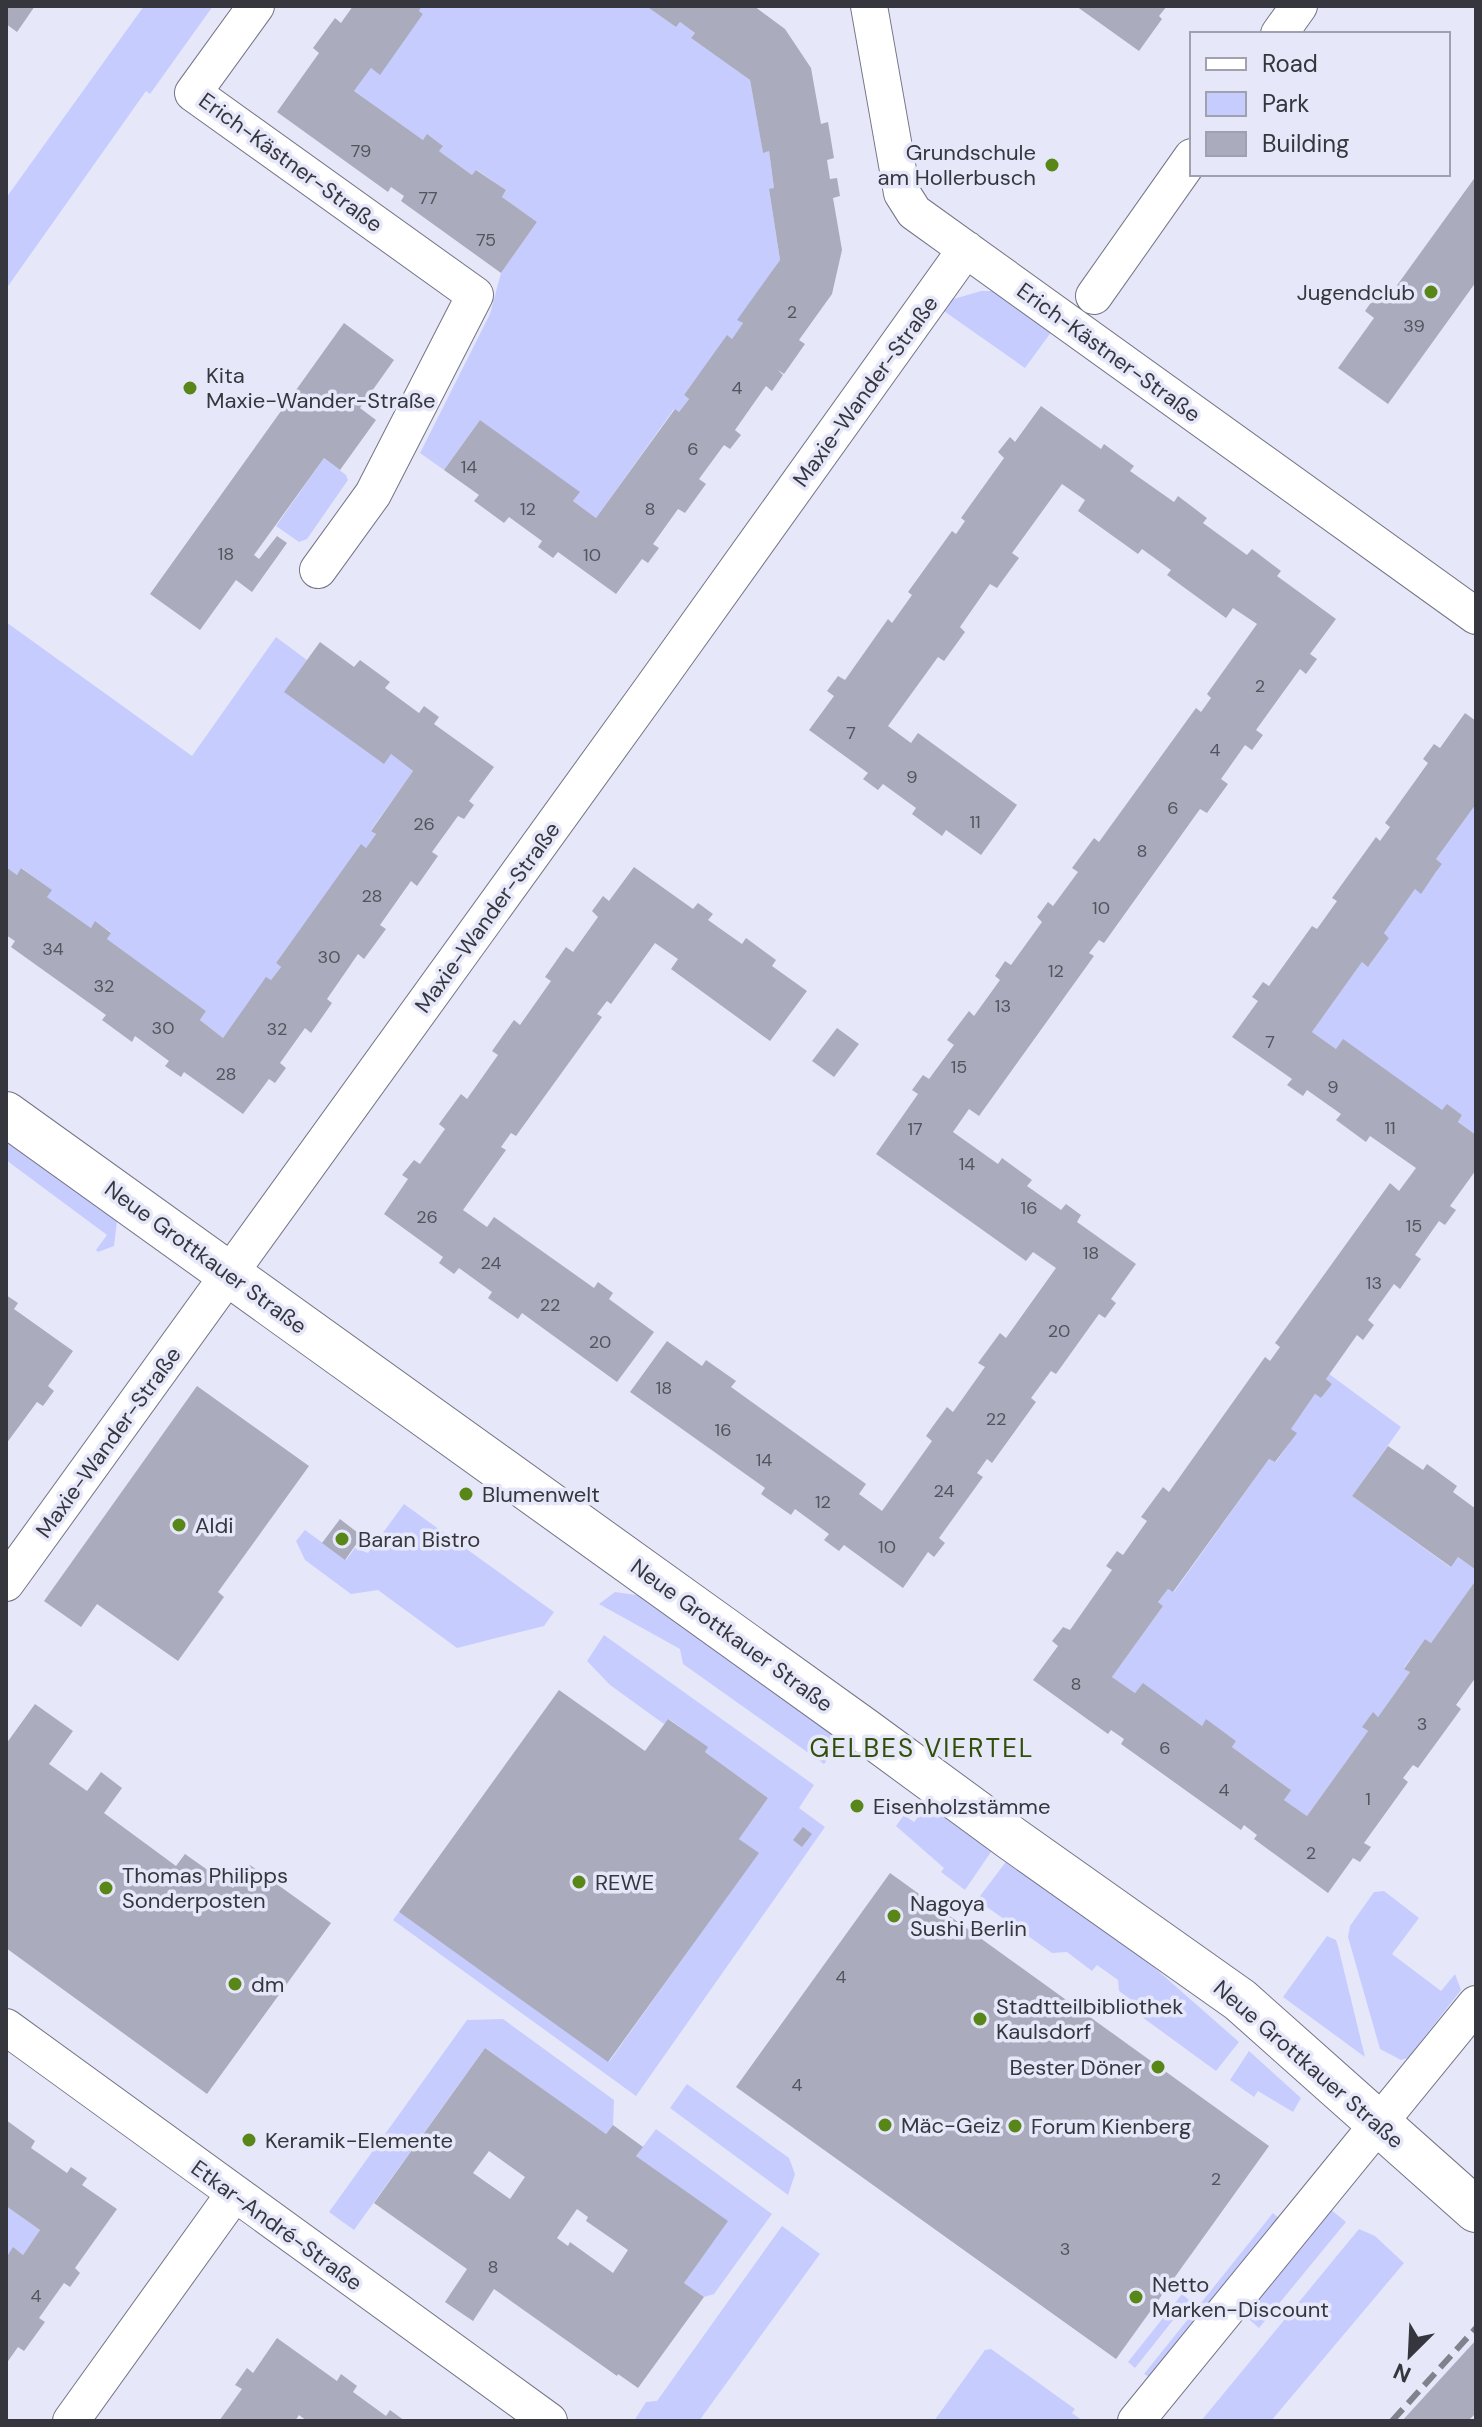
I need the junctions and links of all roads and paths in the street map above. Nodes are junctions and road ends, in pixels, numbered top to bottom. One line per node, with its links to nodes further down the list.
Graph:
1 (256, 6): 8 (street, Erich-Kästner-Straße)
2 (869, 6): 6 (street, Erich-Kästner-Straße)
3 (1299, 6): 4 (street)
4 (1280, 32)
5 (1190, 160): 7 (street, Erich-Kästner-Straße)
6 (966, 249): 9 (street, Erich-Kästner-Straße); 11 (street, Maxie-Wander-Straße)
7 (1094, 296)
8 (318, 570)
9 (1476, 616)
10 (6, 1114): 11 (street, Neue Grottkauer Straße)
11 (230, 1274): 12 (street, Maxie-Wander-Straße); 15 (street, Neue Grottkauer Straße)
12 (6, 1583)
13 (1476, 2004): 15 (street)
14 (6, 2027): 16 (street, Etkar-André-Straße)
15 (1379, 2124): 17 (street, Neue Grottkauer Straße); 20 (street)
16 (234, 2194): 18 (street); 19 (street, Etkar-André-Straße)
17 (1476, 2210)
18 (71, 2421)
19 (549, 2421)
20 (1136, 2421)

